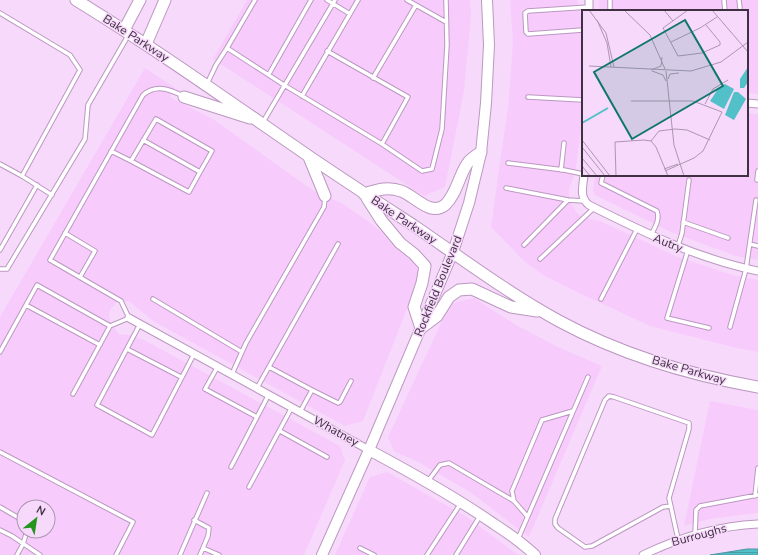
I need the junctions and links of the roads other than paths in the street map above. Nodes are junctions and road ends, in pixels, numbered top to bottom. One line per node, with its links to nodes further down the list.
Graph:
1 (76, 0): 22 (main road, Bake Parkway)
2 (140, 0): 22 (main road)
3 (165, 0): 23 (main road)
4 (255, 0): 24 (lane)
5 (311, 0): 26 (lane)
6 (327, 0): 13 (lane)
7 (358, 0): 19 (lane)
8 (407, 0): 14 (lane)
9 (446, 0): 20 (lane)
10 (487, 0): 41 (street, Rockfield Boulevard)
11 (724, 0): 17 (lane)
12 (739, 0): 16 (lane)
13 (334, 2): 19 (lane); 29 (lane)
14 (416, 5): 20 (lane); 27 (lane)
15 (589, 6): 21 (lane)
16 (740, 8)
17 (725, 10)
18 (0, 13): 50 (lane)
19 (350, 14): 25 (lane)
20 (446, 22): 39 (lane)
21 (582, 30)
22 (127, 32): 23 (main road, Bake Parkway); 57 (lane)
23 (146, 44): 28 (main road, Bake Parkway)
24 (227, 48): 26 (lane); 28 (lane)
25 (327, 51): 27 (lane); 30 (lane)
26 (269, 74): 29 (lane)
27 (373, 78): 39 (lane)
28 (207, 85): 36 (main road, Bake Parkway)
29 (284, 86): 30 (lane); 36 (lane)
30 (302, 96): 39 (lane)
31 (184, 97): 36 (main road); 40 (lane)
32 (528, 97): 33 (lane)
33 (582, 100)
34 (748, 103): 35 (street)
35 (758, 104)
36 (262, 123): 42 (main road, Bake Parkway)
37 (143, 140): 43 (lane); 48 (lane); 48 (lane)
38 (564, 143): 46 (lane)
39 (382, 144)
40 (112, 151): 43 (lane); 66 (lane)
41 (481, 152): 58 (main road); 76 (street, Rockfield Boulevard)
42 (309, 156): 58 (main road, Bake Parkway); 59 (main road)
43 (131, 161): 48 (lane)
44 (508, 163): 46 (lane)
45 (0, 164): 50 (lane)
46 (561, 170): 49 (lane)
47 (758, 171): 54 (lane)
48 (200, 172)
49 (582, 175)
50 (22, 176): 55 (lane)
51 (584, 176): 62 (street)
52 (603, 176): 67 (lane)
53 (689, 180): 64 (lane)
54 (757, 180)
55 (37, 185): 57 (lane); 74 (lane)
56 (506, 188): 60 (lane)
57 (52, 194): 78 (lane)
58 (364, 194): 76 (main road, Bake Parkway); 89 (main road)
59 (325, 196): 95 (lane)
60 (568, 200): 62 (lane); 71 (lane)
61 (756, 200): 70 (lane)
62 (584, 201): 63 (street, Autry)
63 (594, 208): 65 (street, Autry); 77 (lane)
64 (683, 222): 68 (lane); 72 (lane)
65 (636, 229): 67 (street, Autry); 83 (lane)
66 (65, 233): 81 (lane); 81 (lane)
67 (651, 236): 72 (street, Autry)
68 (728, 238)
69 (338, 244): 98 (lane)
70 (750, 244): 73 (lane); 79 (lane)
71 (524, 245)
72 (677, 246): 75 (street, Autry)
73 (758, 246)
74 (0, 250)
75 (688, 250): 79 (street, Autry); 90 (lane)
76 (453, 252): 85 (main road, Bake Parkway); 89 (street, Rockfield Boulevard)
77 (540, 259)
78 (0, 269)
79 (746, 269): 80 (street, Autry); 91 (lane)
80 (758, 271)
81 (80, 277): 86 (lane)
82 (153, 299): 95 (lane)
83 (601, 299)
84 (26, 305): 88 (lane); 92 (lane); 94 (lane)
85 (542, 311): 89 (main road); 103 (main road, Bake Parkway)
86 (130, 318): 87 (street, Whatney); 88 (lane)
87 (140, 324): 93 (lane); 96 (street, Whatney)
88 (110, 326): 92 (lane)
89 (421, 328): 113 (street, Rockfield Boulevard)
90 (709, 328)
91 (730, 328)
92 (100, 345): 106 (lane)
93 (127, 349): 100 (lane); 100 (lane)
94 (0, 352)
95 (242, 352): 99 (lane)
96 (194, 354): 97 (street, Whatney); 100 (lane)
97 (218, 366): 99 (street, Whatney); 111 (lane)
98 (269, 367): 104 (lane); 105 (lane)
99 (232, 374): 104 (street, Whatney)
100 (181, 377)
101 (588, 377): 109 (lane)
102 (351, 381): 105 (lane)
103 (758, 387)
104 (257, 388): 107 (street, Whatney)
105 (312, 390): 110 (lane)
106 (73, 394)
107 (269, 394): 108 (street, Whatney); 111 (lane)
108 (292, 407): 110 (street, Whatney); 112 (lane)
109 (573, 411): 122 (lane); 128 (lane)
110 (300, 412): 113 (street, Whatney)
111 (257, 417): 116 (lane)
112 (280, 431): 115 (lane); 119 (lane)
113 (369, 450): 118 (street, Whatney); 145 (street, Rockfield Boulevard)
114 (0, 452): 141 (lane)
115 (327, 457)
116 (230, 467)
117 (758, 468): 121 (lane)
118 (428, 481): 122 (lane); 123 (street, Whatney)
119 (249, 487)
120 (207, 493): 129 (lane)
121 (756, 495): 132 (lane)
122 (514, 501): 128 (lane)
123 (462, 502): 126 (street, Whatney); 147 (lane)
124 (671, 506): 124 (lane); 134 (lane)
125 (0, 507): 127 (lane)
126 (481, 515): 135 (street, Whatney); 148 (lane)
127 (16, 516)
128 (528, 516): 135 (lane)
129 (194, 520): 137 (lane); 142 (lane)
130 (758, 524): 132 (street, Burroughs)
131 (0, 530): 136 (lane)
132 (695, 534): 134 (street, Burroughs)
133 (25, 539): 136 (lane)
134 (678, 539): 150 (street, Burroughs)
135 (517, 540): 149 (street, Whatney)
136 (23, 544): 139 (lane); 140 (lane)
137 (203, 548): 143 (lane); 144 (lane)
138 (360, 548): 146 (lane)
139 (17, 555)
140 (40, 555)
141 (116, 555)
142 (180, 555)
143 (200, 555)
144 (219, 555)
145 (322, 555)
146 (374, 555)
147 (426, 555)
148 (456, 555)
149 (535, 555)
150 (643, 555)

